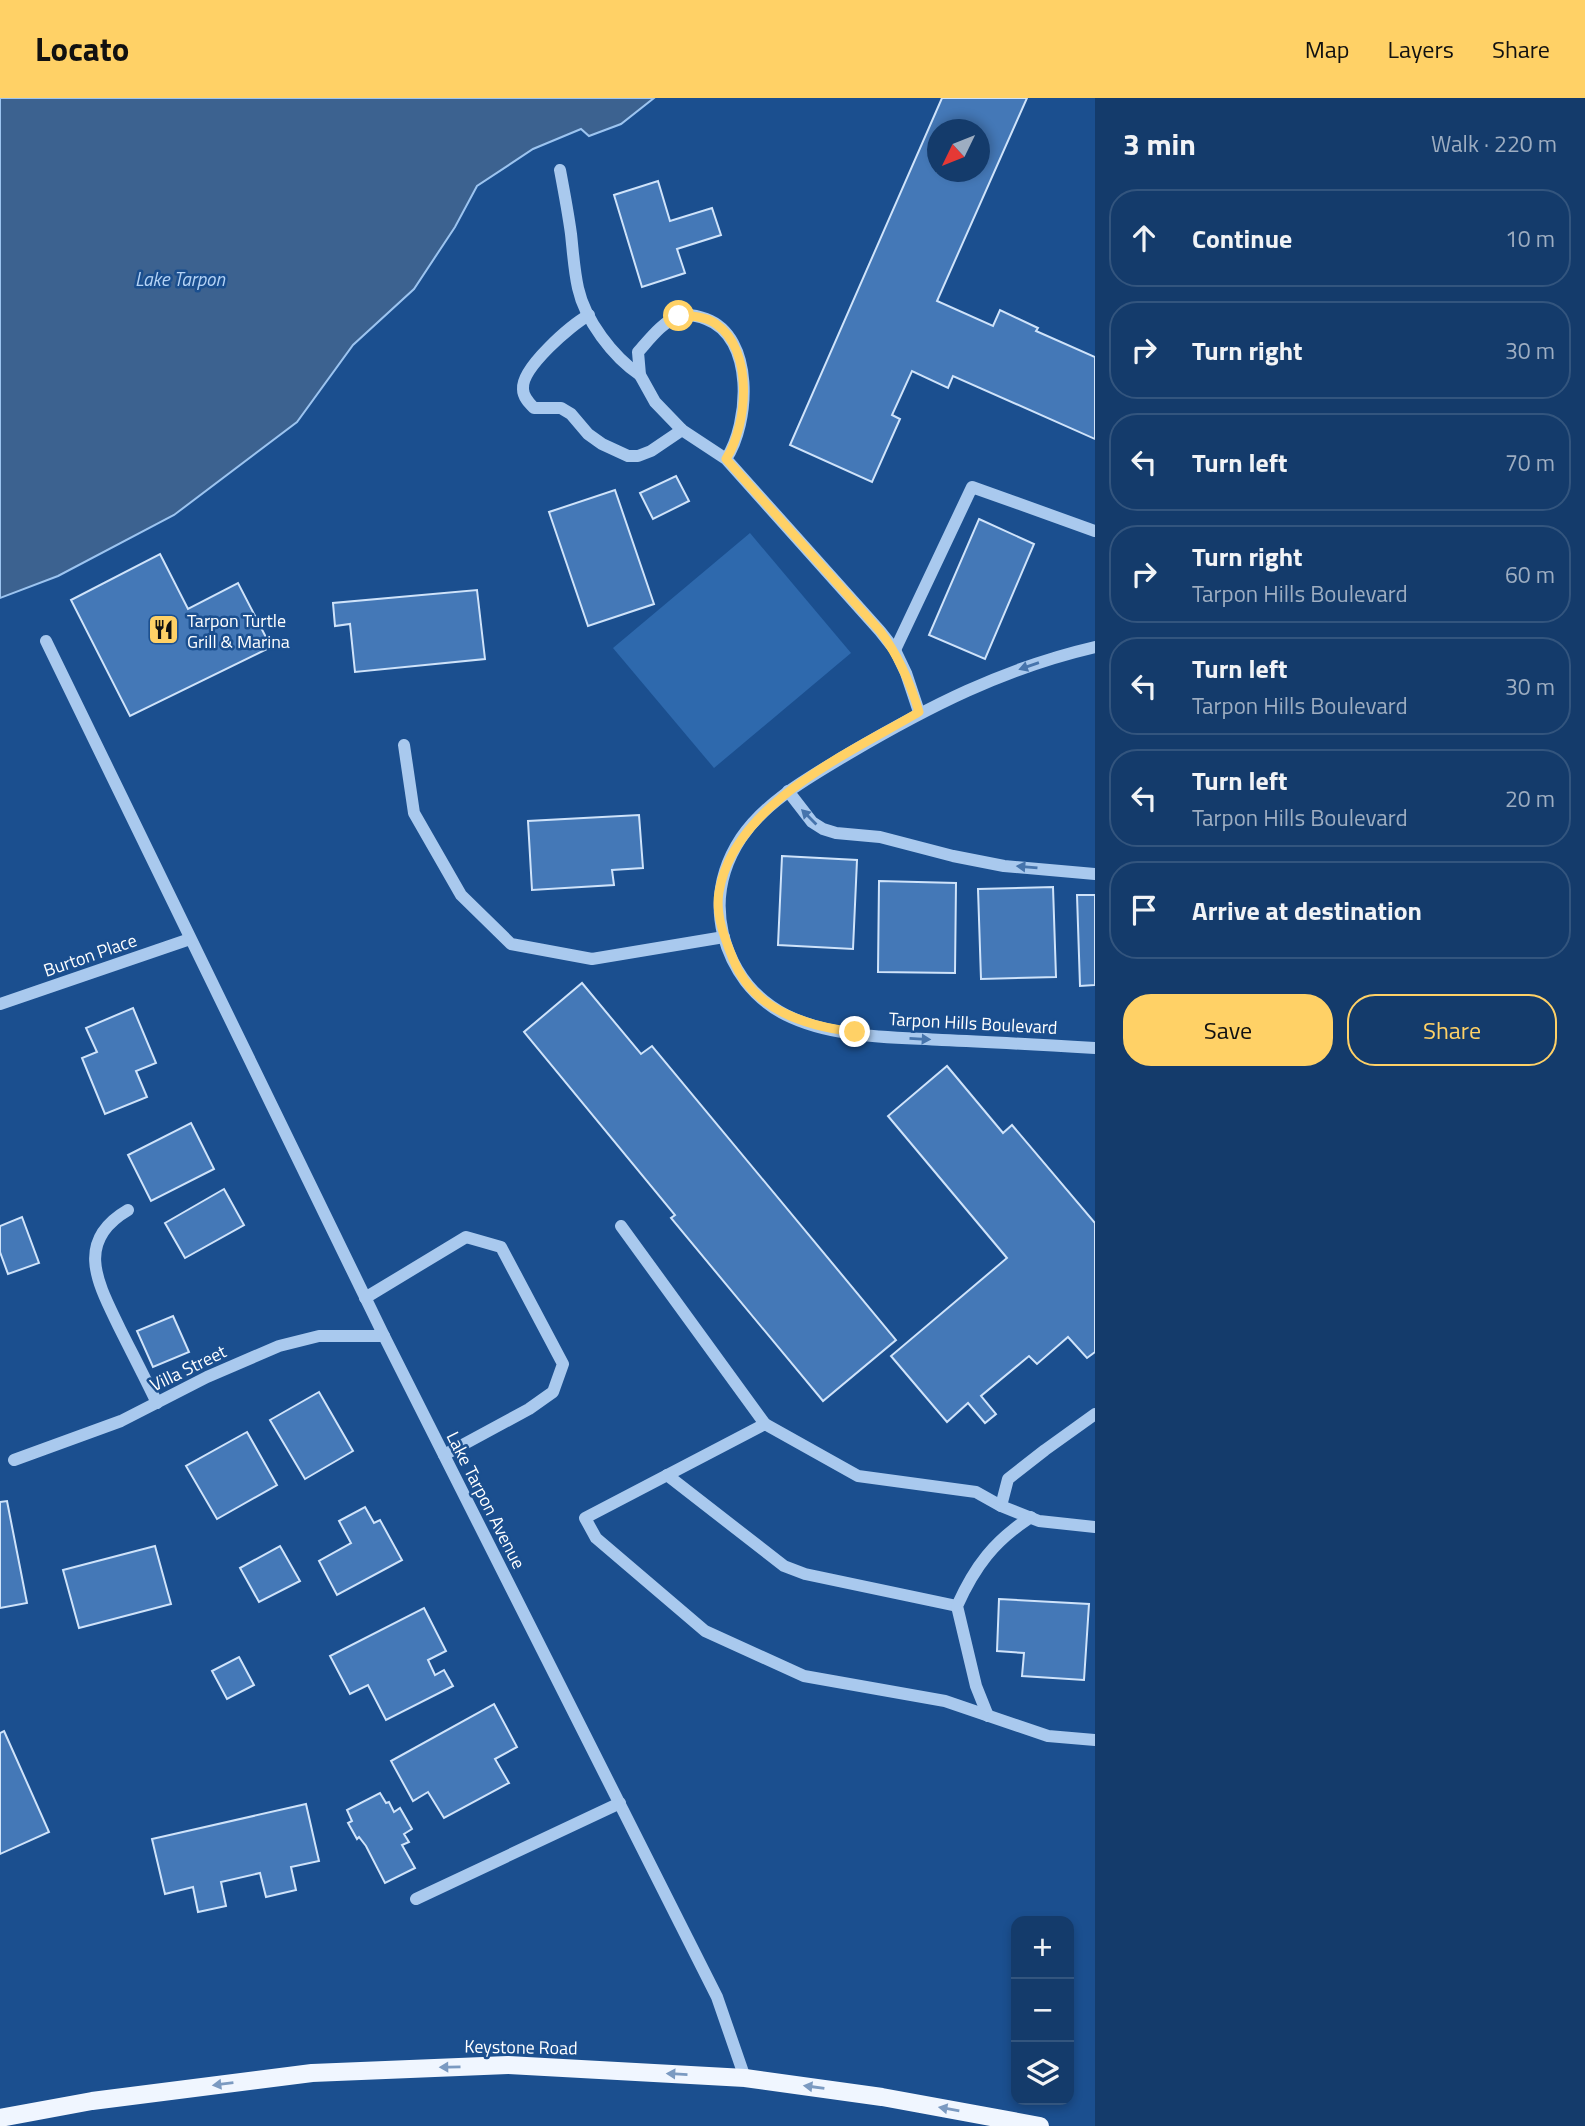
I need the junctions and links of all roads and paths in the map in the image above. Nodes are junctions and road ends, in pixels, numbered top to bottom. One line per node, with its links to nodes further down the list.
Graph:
1 (560, 170): 2 (street)
2 (589, 315): 3 (street); 4 (street)
3 (640, 374): 4 (street); 5 (street)
4 (682, 429): 5 (street)
5 (726, 459): 9 (street)
6 (1095, 531): 9 (street)
7 (46, 641): 15 (street, Lake Tarpon Avenue)
8 (1095, 647): 10 (street, Tarpon Hills Boulevard, one-way to 10)
9 (895, 650): 10 (street)
10 (919, 712): 12 (street, Tarpon Hills Boulevard)
11 (404, 745): 14 (street)
12 (788, 791): 13 (street, one-way to 12); 14 (street, Tarpon Hills Boulevard)
13 (1095, 874)
14 (724, 937): 17 (street, Tarpon Hills Boulevard, one-way to 17)
15 (190, 939): 16 (street, Burton Place); 20 (street, Lake Tarpon Avenue)
16 (0, 1004)
17 (1095, 1048)
18 (128, 1210): 22 (street)
19 (621, 1226): 24 (street)
20 (365, 1298): 21 (street, Lake Tarpon Avenue); 25 (street)
21 (384, 1336): 22 (street, Villa Street); 25 (street, Lake Tarpon Avenue)
22 (157, 1403): 26 (street, Villa Street)
23 (1095, 1414): 28 (street)
24 (765, 1424): 27 (street); 28 (street)
25 (444, 1455): 34 (street, Lake Tarpon Avenue)
26 (14, 1460)
27 (667, 1475): 31 (street); 32 (street)
28 (1001, 1506): 29 (street)
29 (1031, 1517): 30 (street); 31 (street)
30 (1095, 1527)
31 (957, 1606): 32 (street)
32 (988, 1716): 33 (street)
33 (1095, 1740)
34 (620, 1803): 35 (street); 36 (street, Lake Tarpon Avenue)
35 (416, 1899)
36 (745, 2078): 37 (main road, Keystone Road, one-way to 37); 38 (main road, Keystone Road, one-way to 36)
37 (0, 2118)
38 (1040, 2126)

